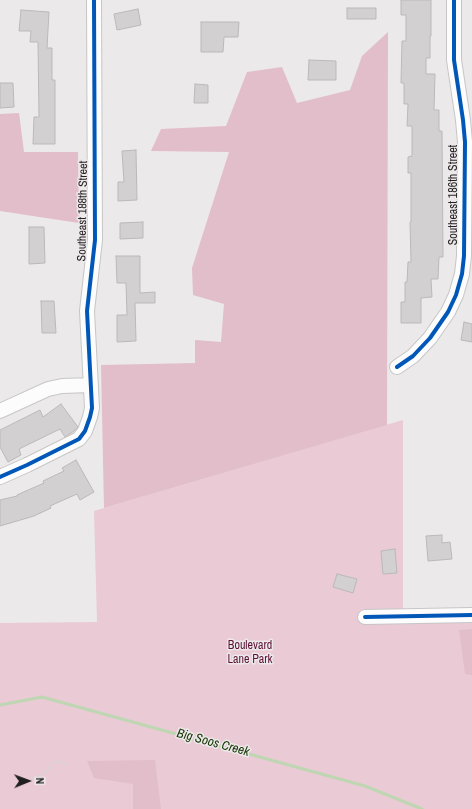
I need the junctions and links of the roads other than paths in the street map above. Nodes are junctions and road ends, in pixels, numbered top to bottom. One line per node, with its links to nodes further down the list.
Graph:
1 (94, 0): 4 (street, Southeast 188th Street)
2 (454, 0): 3 (street, Southeast 186th Street)
3 (397, 367)
4 (90, 385): 5 (street); 6 (street, Southeast 188th Street)
5 (0, 411)
6 (0, 477)
7 (472, 615): 8 (street)
8 (365, 617)

